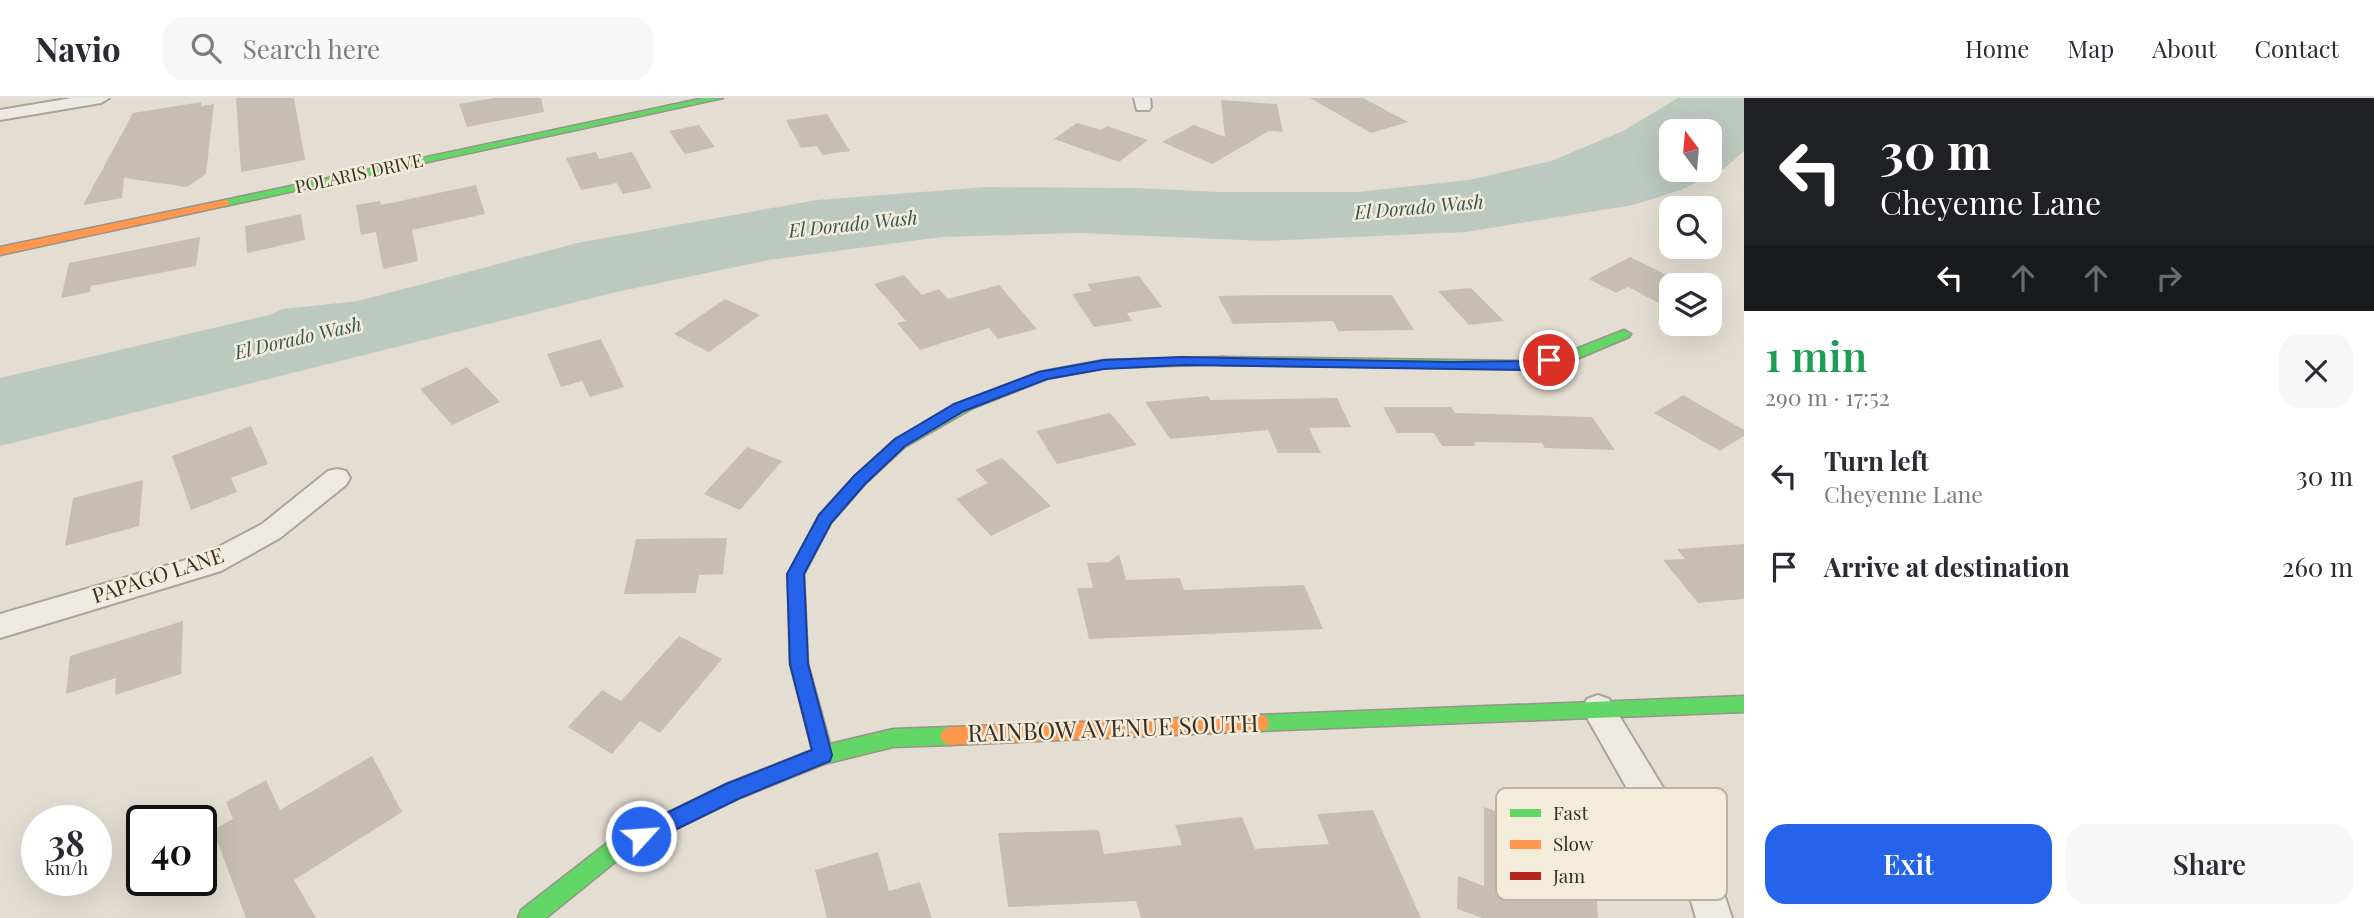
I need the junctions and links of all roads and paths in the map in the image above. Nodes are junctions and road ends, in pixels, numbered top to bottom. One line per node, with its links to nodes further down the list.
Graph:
1 (101, 98): 3 (street)
2 (718, 98): 4 (street, POLARIS DRIVE)
3 (0, 115)
4 (0, 251)
5 (1624, 334): 10 (street)
6 (337, 478): 7 (street, PAPAGO LANE)
7 (0, 626)
8 (1744, 704): 9 (street, RAINBOW AVENUE SOUTH)
9 (1598, 709): 10 (street, RAINBOW AVENUE SOUTH); 11 (street)
10 (823, 755): 13 (street, RAINBOW AVENUE SOUTH)
11 (1645, 788)
12 (1709, 900): 14 (street)
13 (529, 918)
14 (1714, 918)

